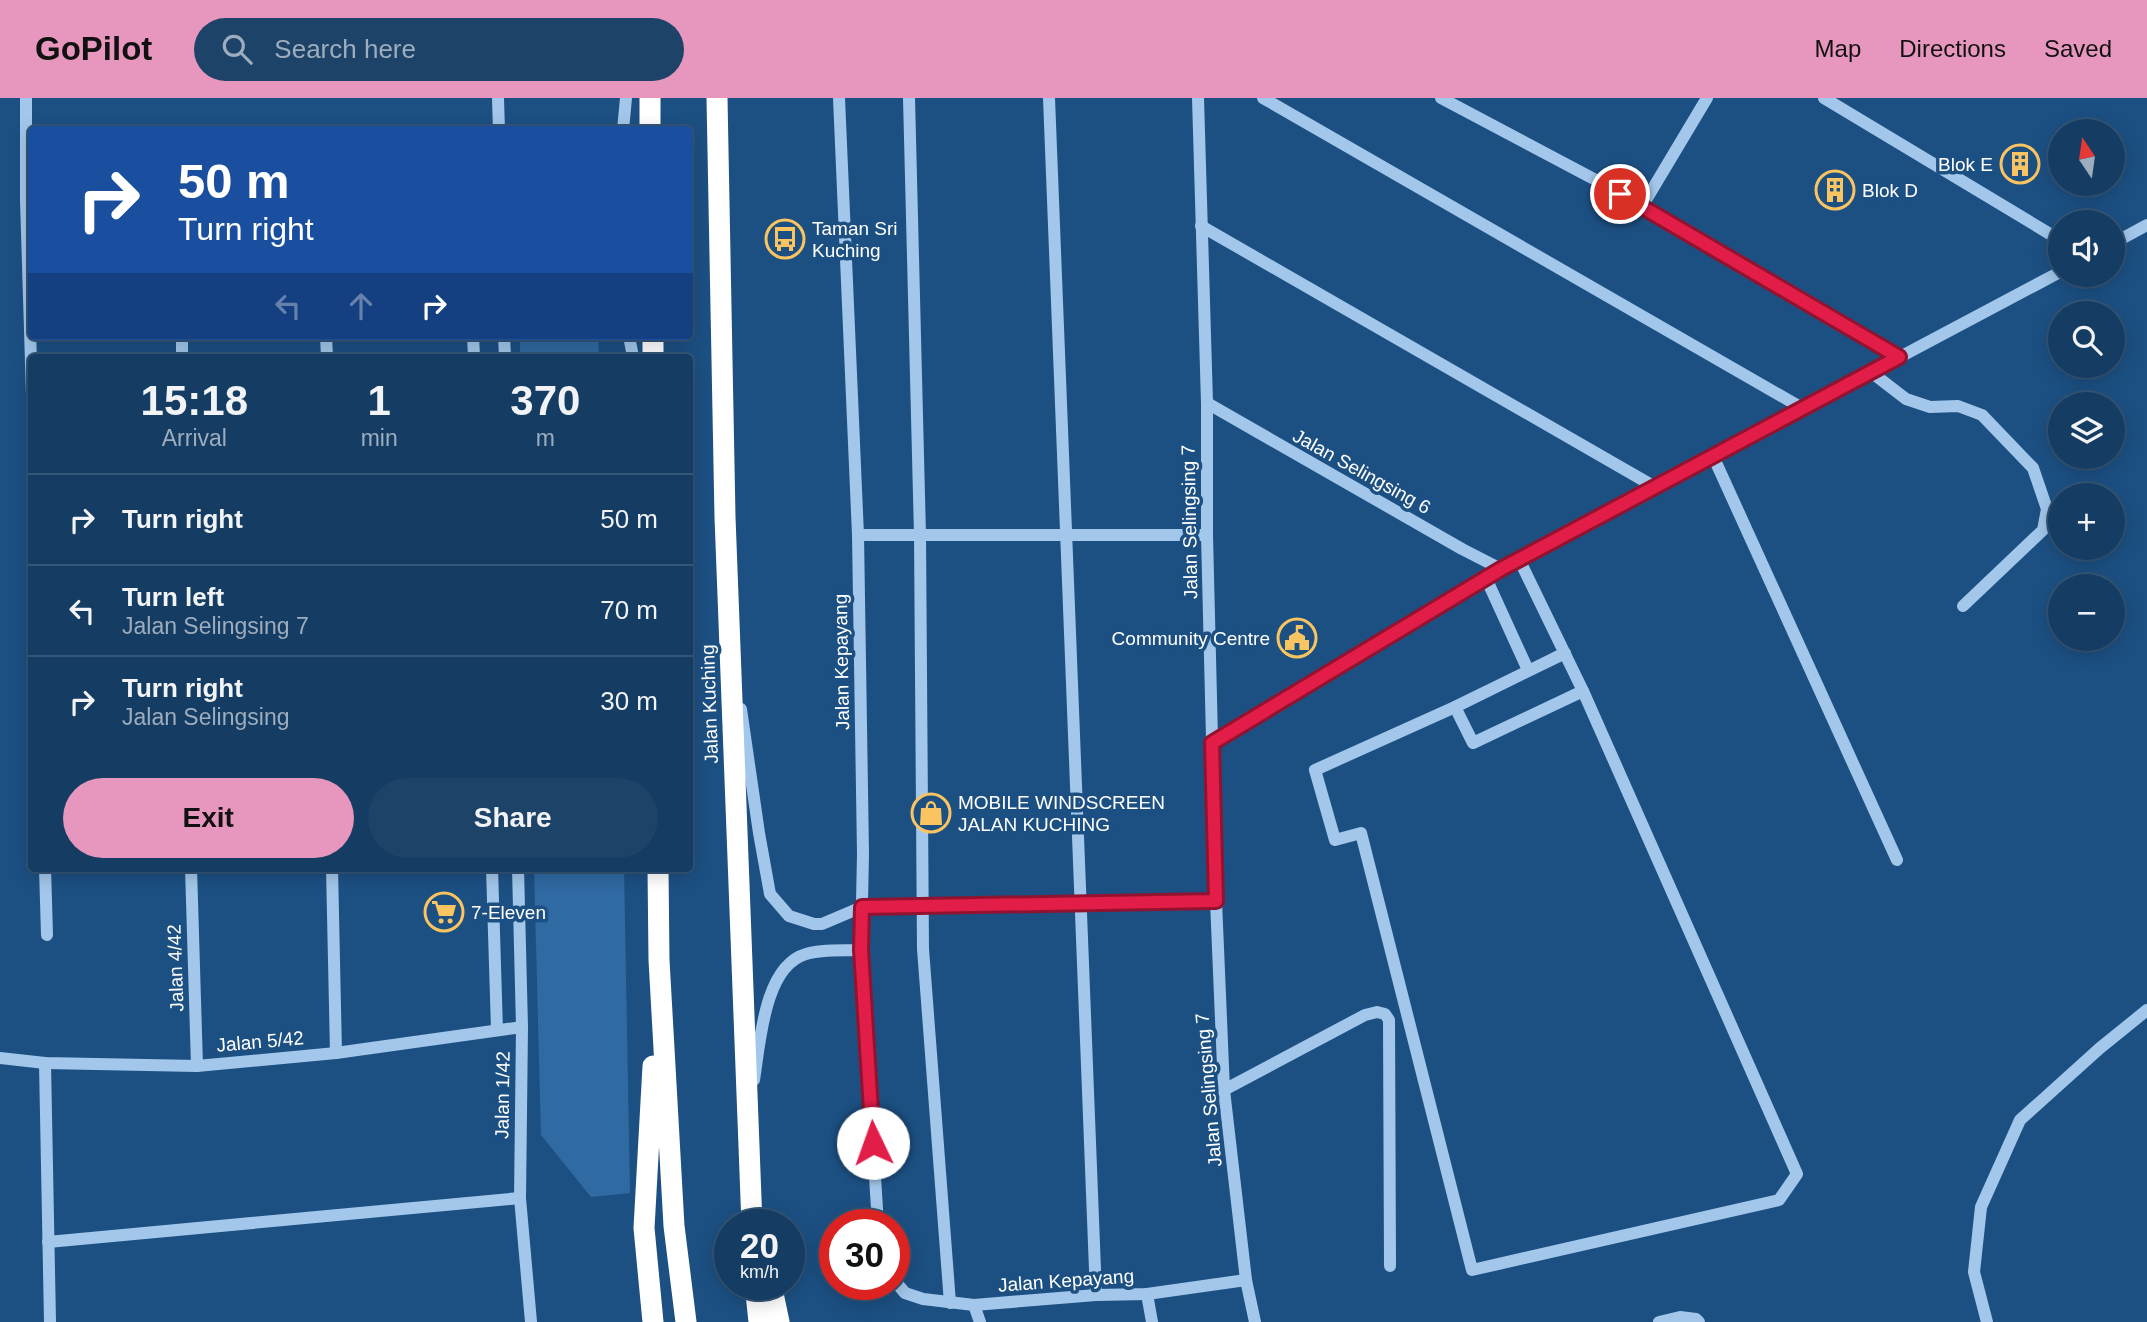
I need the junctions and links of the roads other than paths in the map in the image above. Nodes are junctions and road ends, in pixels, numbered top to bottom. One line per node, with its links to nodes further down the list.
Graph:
1 (26, 98): 17 (street)
2 (498, 98): 14 (street)
3 (626, 98): 15 (street)
4 (650, 98): 16 (highway)
5 (717, 98): 38 (highway, Jalan Kuching)
6 (839, 98): 32 (street, Jalan Kepayang)
7 (909, 98): 33 (street)
8 (1049, 98): 30 (street)
9 (1198, 98): 20 (street, Jalan Selingsing 7)
10 (1263, 98): 27 (street)
11 (1441, 98): 18 (street)
12 (1707, 98): 18 (street)
13 (1824, 98): 21 (street)
14 (499, 126)
15 (623, 126)
16 (650, 126)
17 (28, 166)
18 (1643, 205): 24 (street)
19 (2147, 225): 22 (street)
20 (1201, 226): 26 (street, Jalan Selingsing 7); 29 (street)
21 (2048, 233)
22 (2125, 237)
23 (2048, 278): 24 (street)
24 (1899, 357): 25 (street)
25 (1871, 372): 27 (street); 37 (street)
26 (1207, 403): 31 (street, Jalan Selingsing 7); 35 (street, Jalan Selingsing 6)
27 (1802, 408): 28 (street)
28 (1713, 456): 29 (street); 44 (street)
29 (1655, 486): 34 (street)
30 (1065, 535): 31 (street); 33 (street); 52 (street)
31 (1208, 535): 43 (street, Jalan Selingsing 7)
32 (858, 536): 33 (street); 54 (street, Jalan Kepayang)
33 (920, 536): 53 (street)
34 (1519, 559): 35 (street); 39 (street)
35 (1501, 569): 36 (street)
36 (1486, 578): 40 (street); 43 (street)
37 (1963, 606)
38 (729, 622): 54 (street); 66 (highway, Jalan Kuching)
39 (1564, 653): 40 (street); 41 (street)
40 (1528, 670): 42 (street)
41 (1583, 691): 42 (street); 42 (street)
42 (1455, 707)
43 (1212, 743): 51 (street, Jalan Selingsing 7)
44 (1897, 860)
45 (45, 872): 55 (street)
46 (191, 872): 64 (street, Jalan 4/42)
47 (332, 872): 61 (street)
48 (492, 872): 60 (street)
49 (518, 872): 59 (street, Jalan 1/42)
50 (657, 872): 57 (highway)
51 (1216, 901): 52 (street); 65 (street, Jalan Selingsing 7)
52 (1082, 902): 53 (street); 77 (street)
53 (923, 906): 54 (street); 80 (street)
54 (862, 907): 56 (street, Jalan Kepayang)
55 (47, 935)
56 (861, 950): 66 (street); 71 (street, Jalan Kepayang)
57 (659, 960): 84 (highway); 85 (highway)
58 (2147, 1010): 93 (street)
59 (523, 1027): 60 (street, Jalan 5/42); 68 (street, Jalan 1/42)
60 (497, 1030): 61 (street, Jalan 5/42)
61 (336, 1053): 64 (street, Jalan 5/42)
62 (0, 1058): 63 (street, Jalan 5/42)
63 (45, 1063): 64 (street, Jalan 5/42); 72 (street)
64 (197, 1066)
65 (1224, 1090): 73 (street); 74 (street, Jalan Selingsing 7)
66 (747, 1121): 67 (highway, Jalan Kuching)
67 (748, 1168): 69 (highway, Jalan Kuching); 70 (highway)
68 (520, 1198): 72 (street); 83 (street, Jalan 1/42)
69 (751, 1209)
70 (757, 1209)
71 (877, 1209)
72 (48, 1241): 82 (street)
73 (1390, 1266)
74 (1247, 1280): 75 (street, Jalan Kepayang); 90 (street, Jalan Selingsing 7)
75 (1147, 1293): 77 (street, Jalan Kepayang); 89 (street)
76 (910, 1295): 80 (street, Jalan Kepayang)
77 (1096, 1295): 81 (street, Jalan Kepayang)
78 (757, 1300): 86 (highway)
79 (774, 1300): 87 (highway)
80 (950, 1304): 81 (street, Jalan Kepayang)
81 (974, 1305): 88 (street)
82 (50, 1322)
83 (531, 1322)
84 (653, 1322)
85 (686, 1322)
86 (759, 1322)
87 (779, 1322)
88 (980, 1322)
89 (1152, 1322)
90 (1255, 1322)
91 (1658, 1322): 92 (street)
92 (1699, 1322)
93 (1987, 1322)

